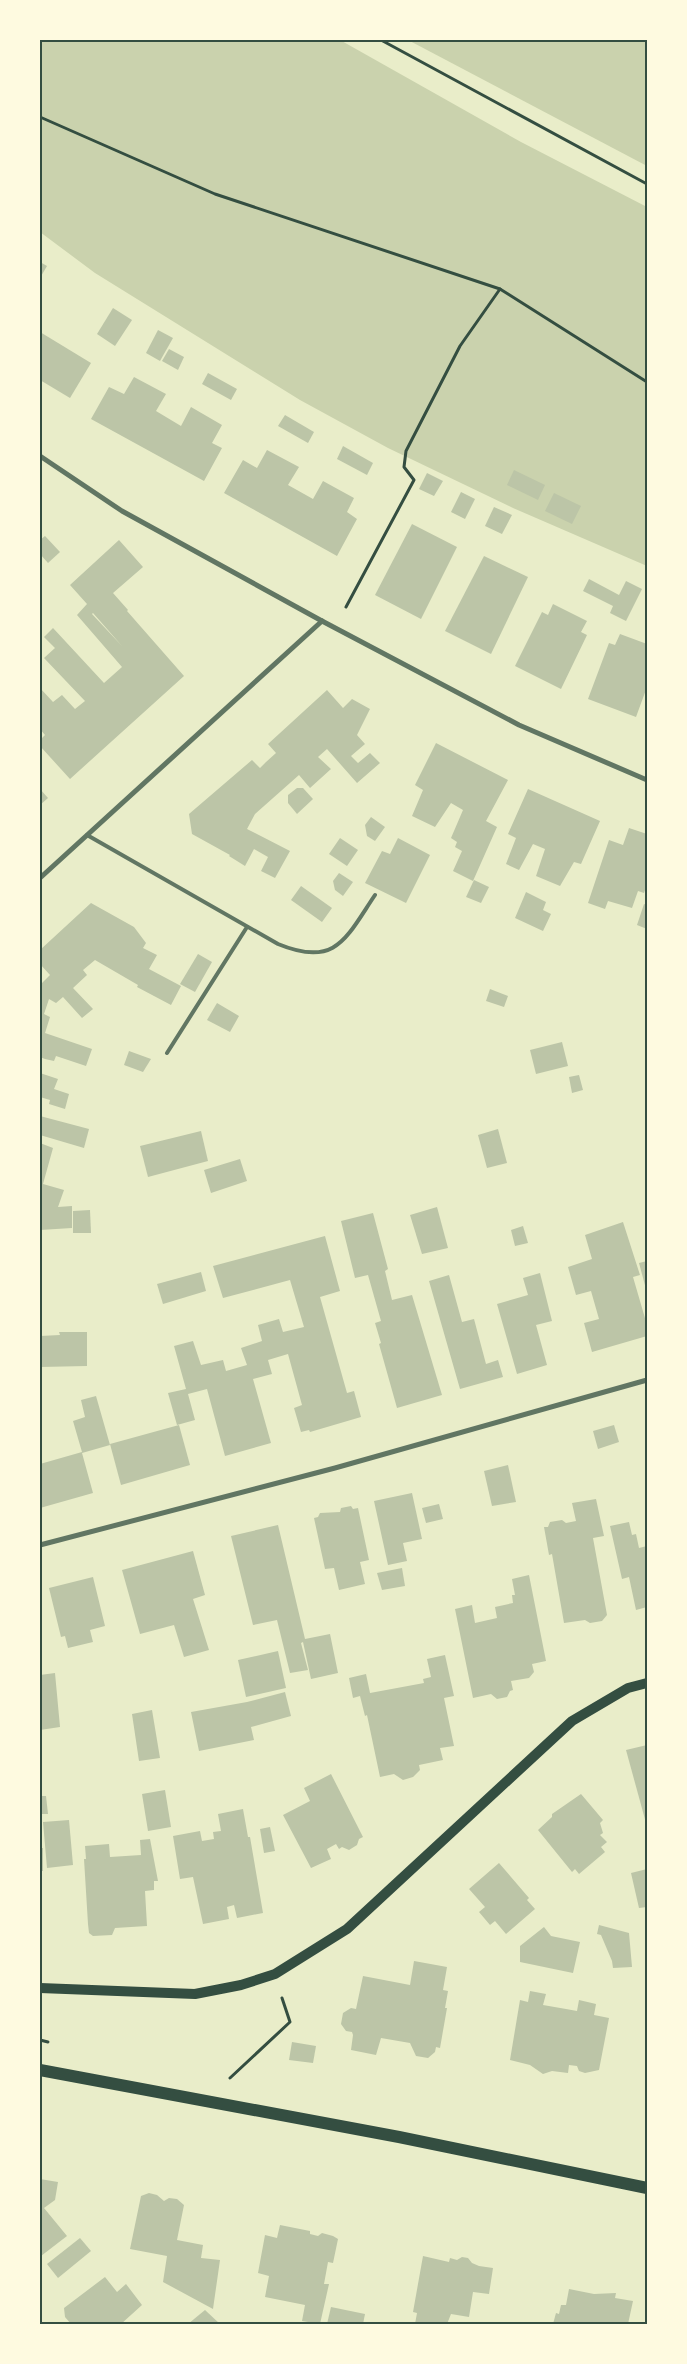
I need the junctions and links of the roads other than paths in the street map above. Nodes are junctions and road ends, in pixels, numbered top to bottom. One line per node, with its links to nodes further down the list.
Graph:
1 (40, 456): 2 (street)
2 (322, 621): 3 (street); 4 (street)
3 (647, 780)
4 (87, 835): 5 (street); 7 (lane)
5 (40, 878)
6 (376, 895): 7 (lane)
7 (247, 927): 8 (lane)
8 (167, 1053)
9 (647, 1380): 10 (street)
10 (40, 1545)
11 (647, 1683): 12 (main road)
12 (40, 1988)
13 (40, 2070): 14 (main road)
14 (647, 2188)

